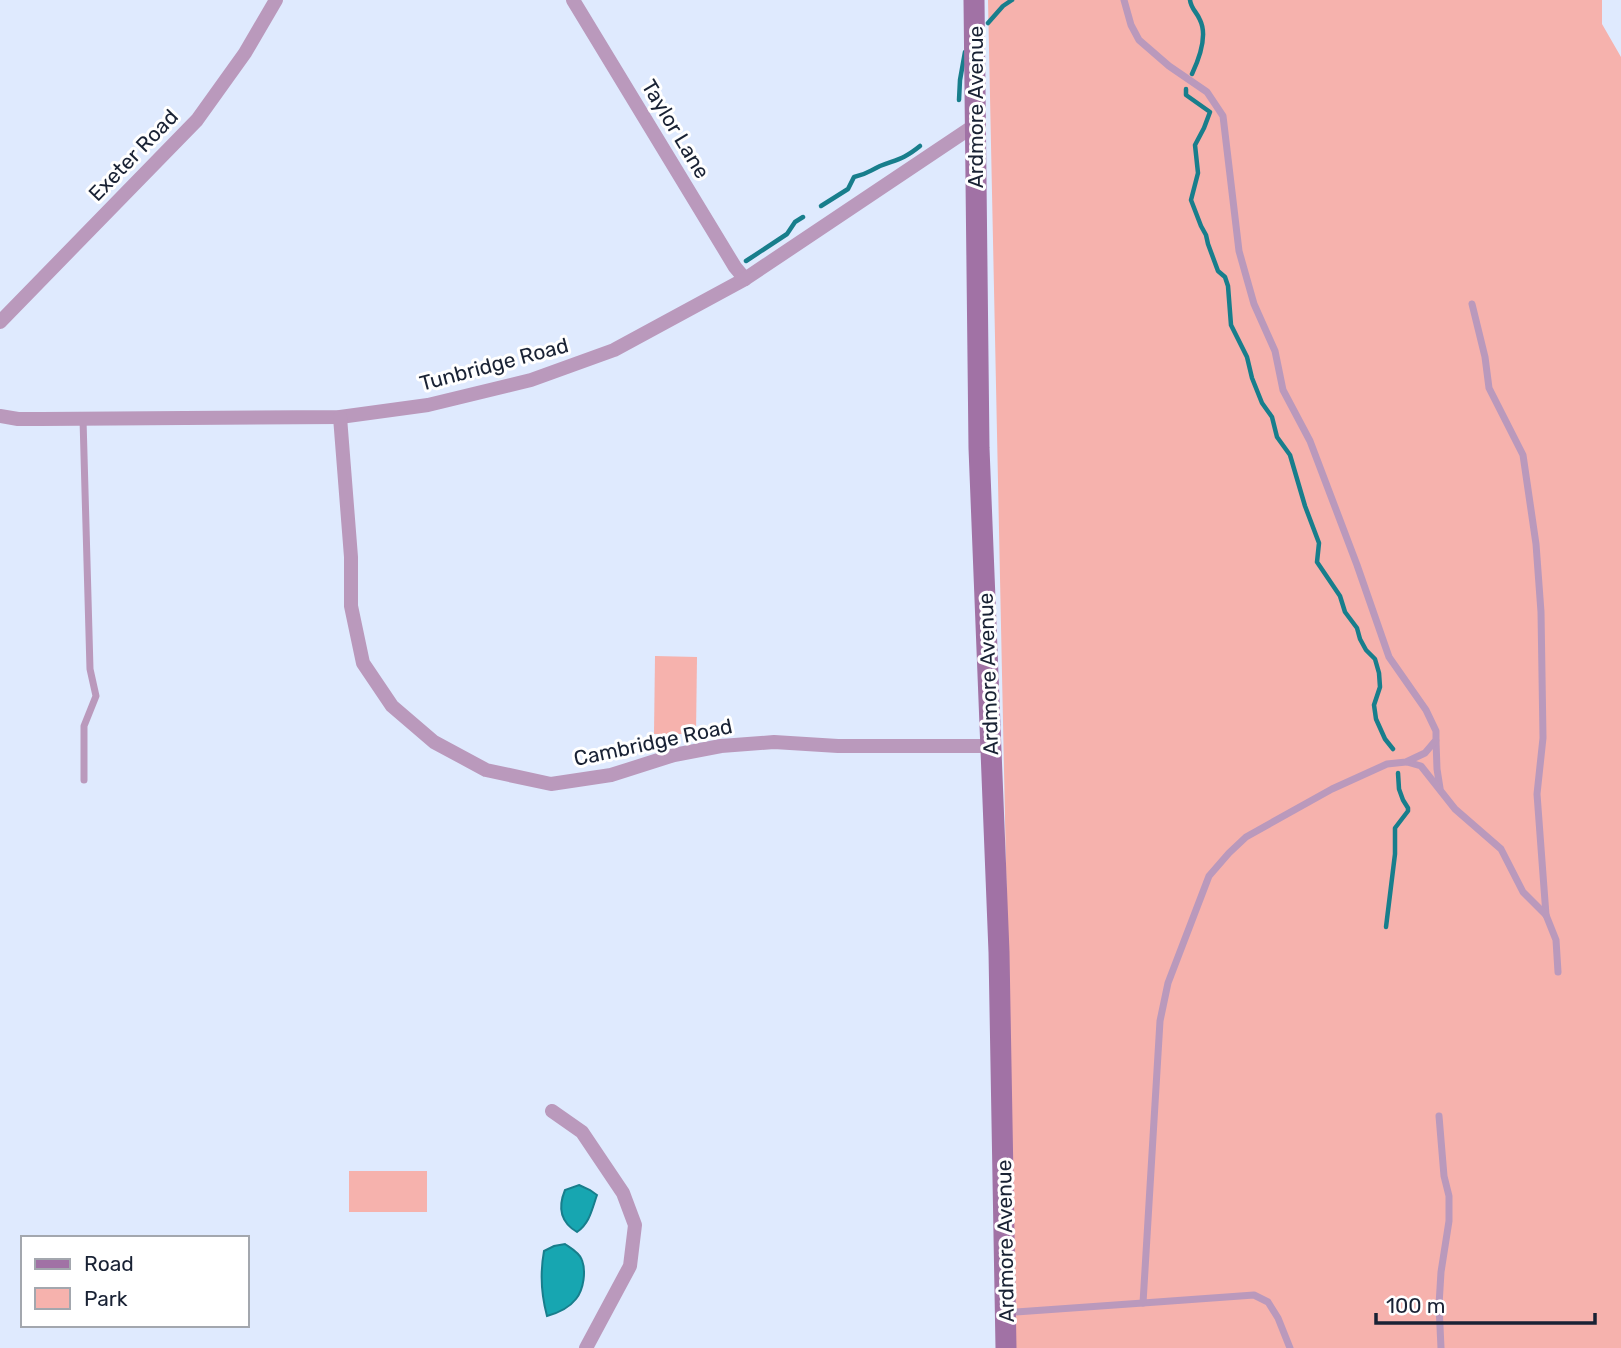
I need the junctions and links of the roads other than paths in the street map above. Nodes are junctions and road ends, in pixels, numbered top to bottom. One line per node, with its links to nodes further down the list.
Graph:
1 (276, 0): 8 (street, Exeter Road)
2 (573, 0): 6 (street, Taylor Lane)
3 (974, 0): 5 (street, Ardmore Avenue)
4 (1124, 0): 12 (lane)
5 (975, 125): 6 (street, Tunbridge Road); 13 (street, Ardmore Avenue)
6 (745, 279): 10 (street, Tunbridge Road)
7 (1472, 304): 17 (lane)
8 (0, 322)
9 (0, 416): 11 (street, Tunbridge Road)
10 (340, 417): 11 (street, Tunbridge Road); 13 (street, Cambridge Road)
11 (83, 419): 15 (lane)
12 (1436, 740): 14 (lane); 16 (lane)
13 (990, 746): 24 (street, Ardmore Avenue)
14 (1406, 762): 16 (lane); 21 (lane)
15 (84, 780)
16 (1441, 791): 17 (lane)
17 (1546, 915): 18 (lane)
18 (1558, 972)
19 (552, 1111): 23 (street)
20 (1439, 1116): 26 (lane)
21 (1143, 1303): 22 (lane); 25 (lane)
22 (1015, 1312)
23 (586, 1348)
24 (1006, 1348)
25 (1290, 1348)
26 (1441, 1348)

